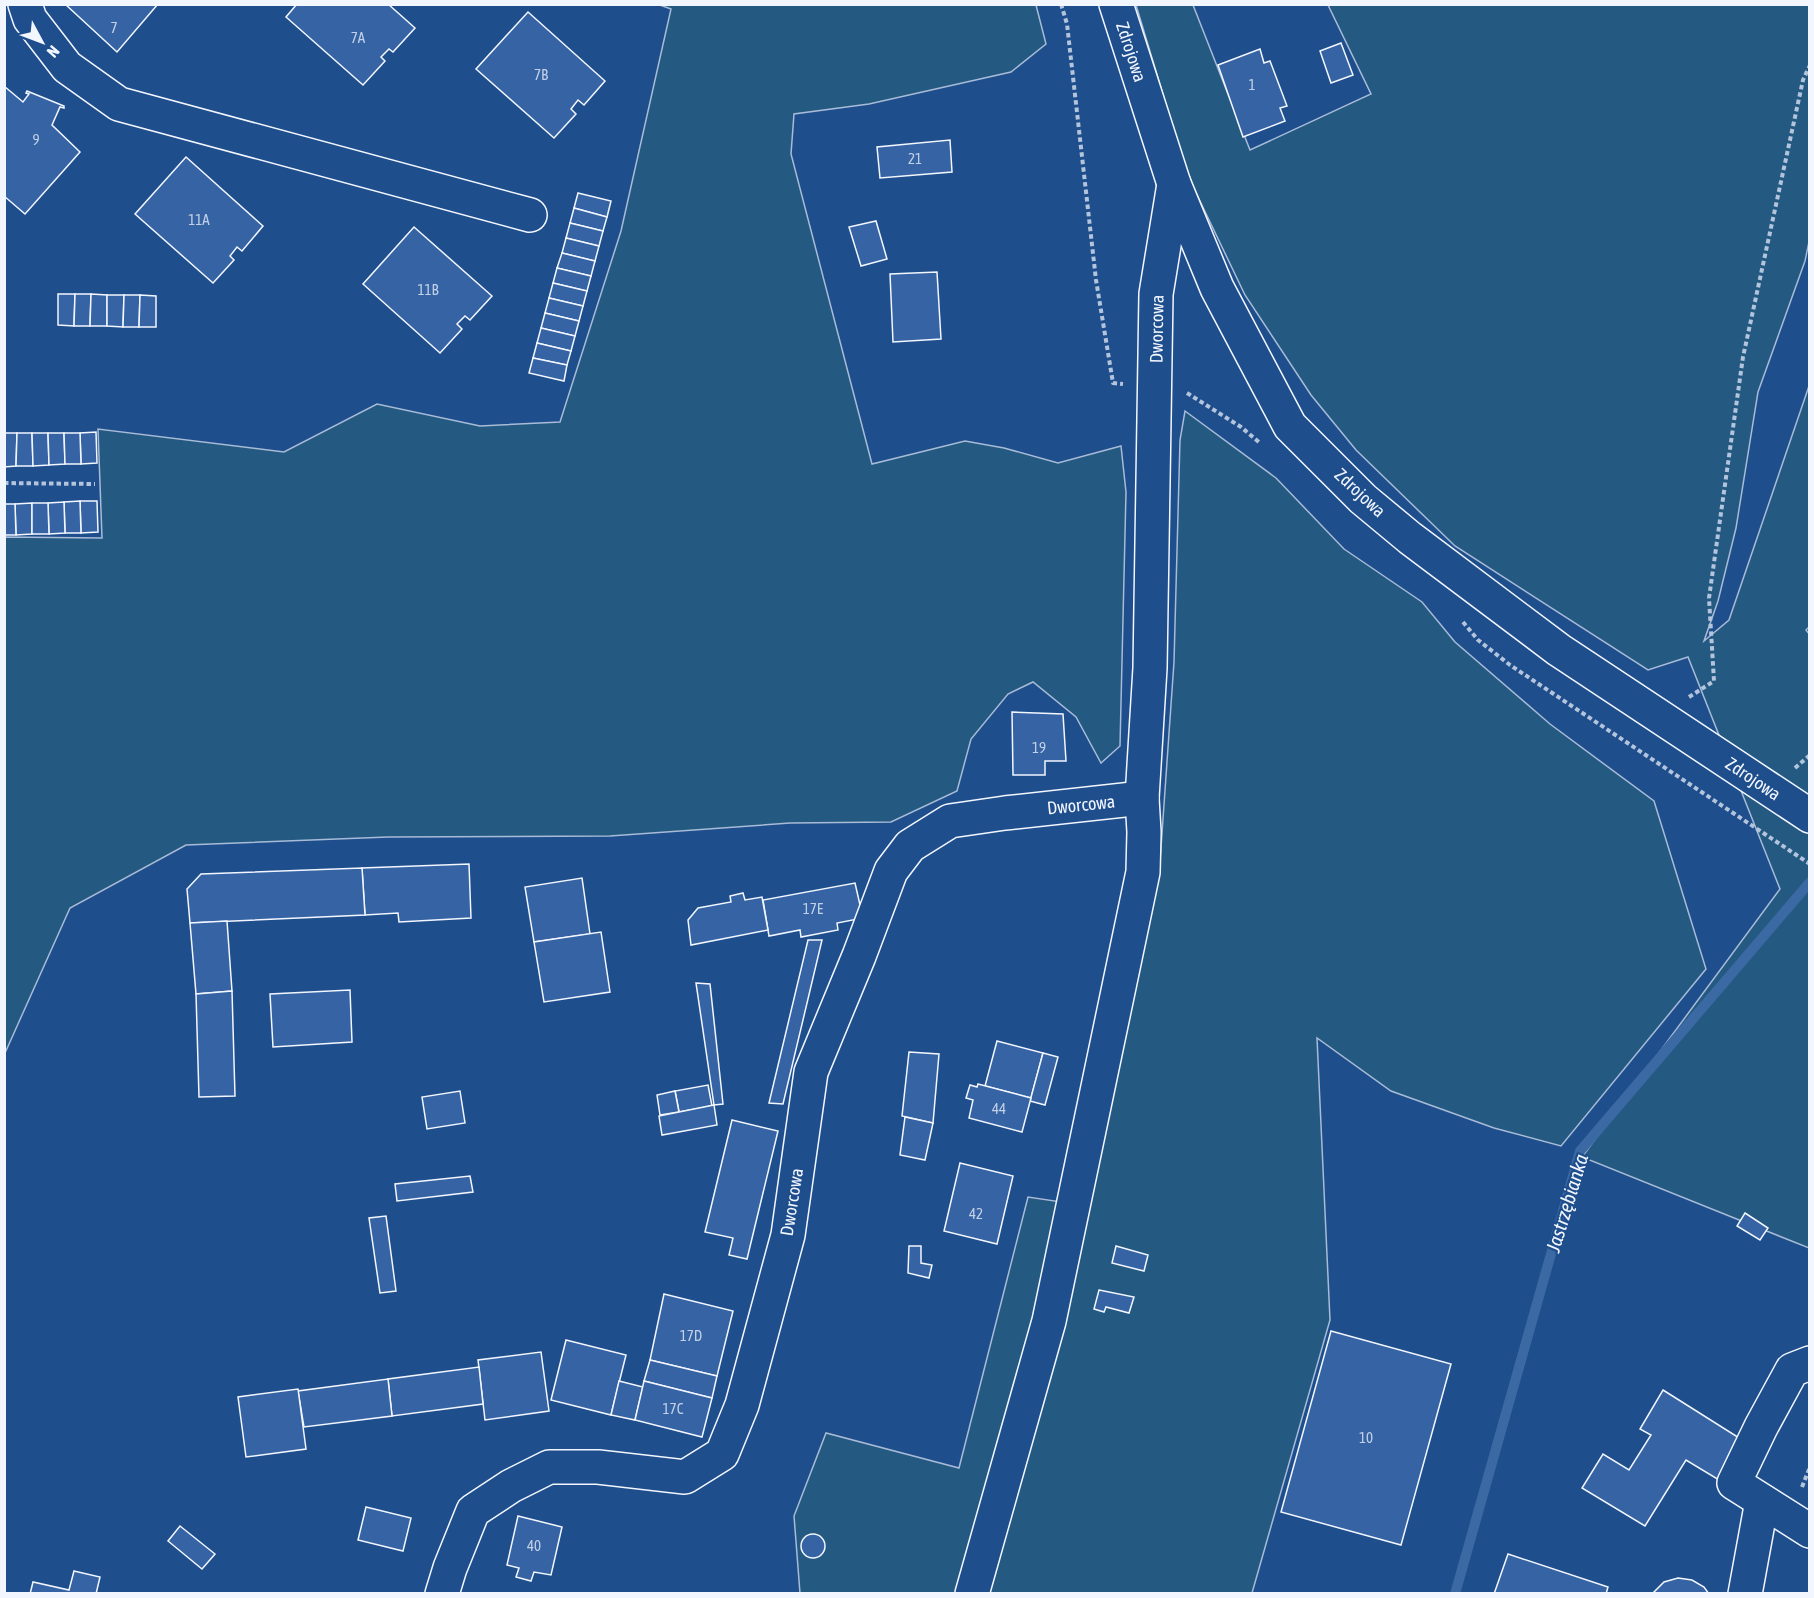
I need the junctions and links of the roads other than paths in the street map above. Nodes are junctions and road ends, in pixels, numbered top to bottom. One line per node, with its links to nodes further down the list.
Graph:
1 (26, 4): 4 (street)
2 (1116, 4): 3 (street, Zdrojowa)
3 (1174, 184): 5 (street, Dworcowa); 6 (street, Zdrojowa)
4 (530, 215)
5 (1142, 798): 10 (street, Dworcowa); 11 (street, Dworcowa)
6 (1809, 816)
7 (1809, 1362): 8 (street)
8 (1762, 1501): 9 (street); 12 (street)
9 (1809, 1531)
10 (442, 1593)
11 (972, 1593)
12 (1745, 1593)

